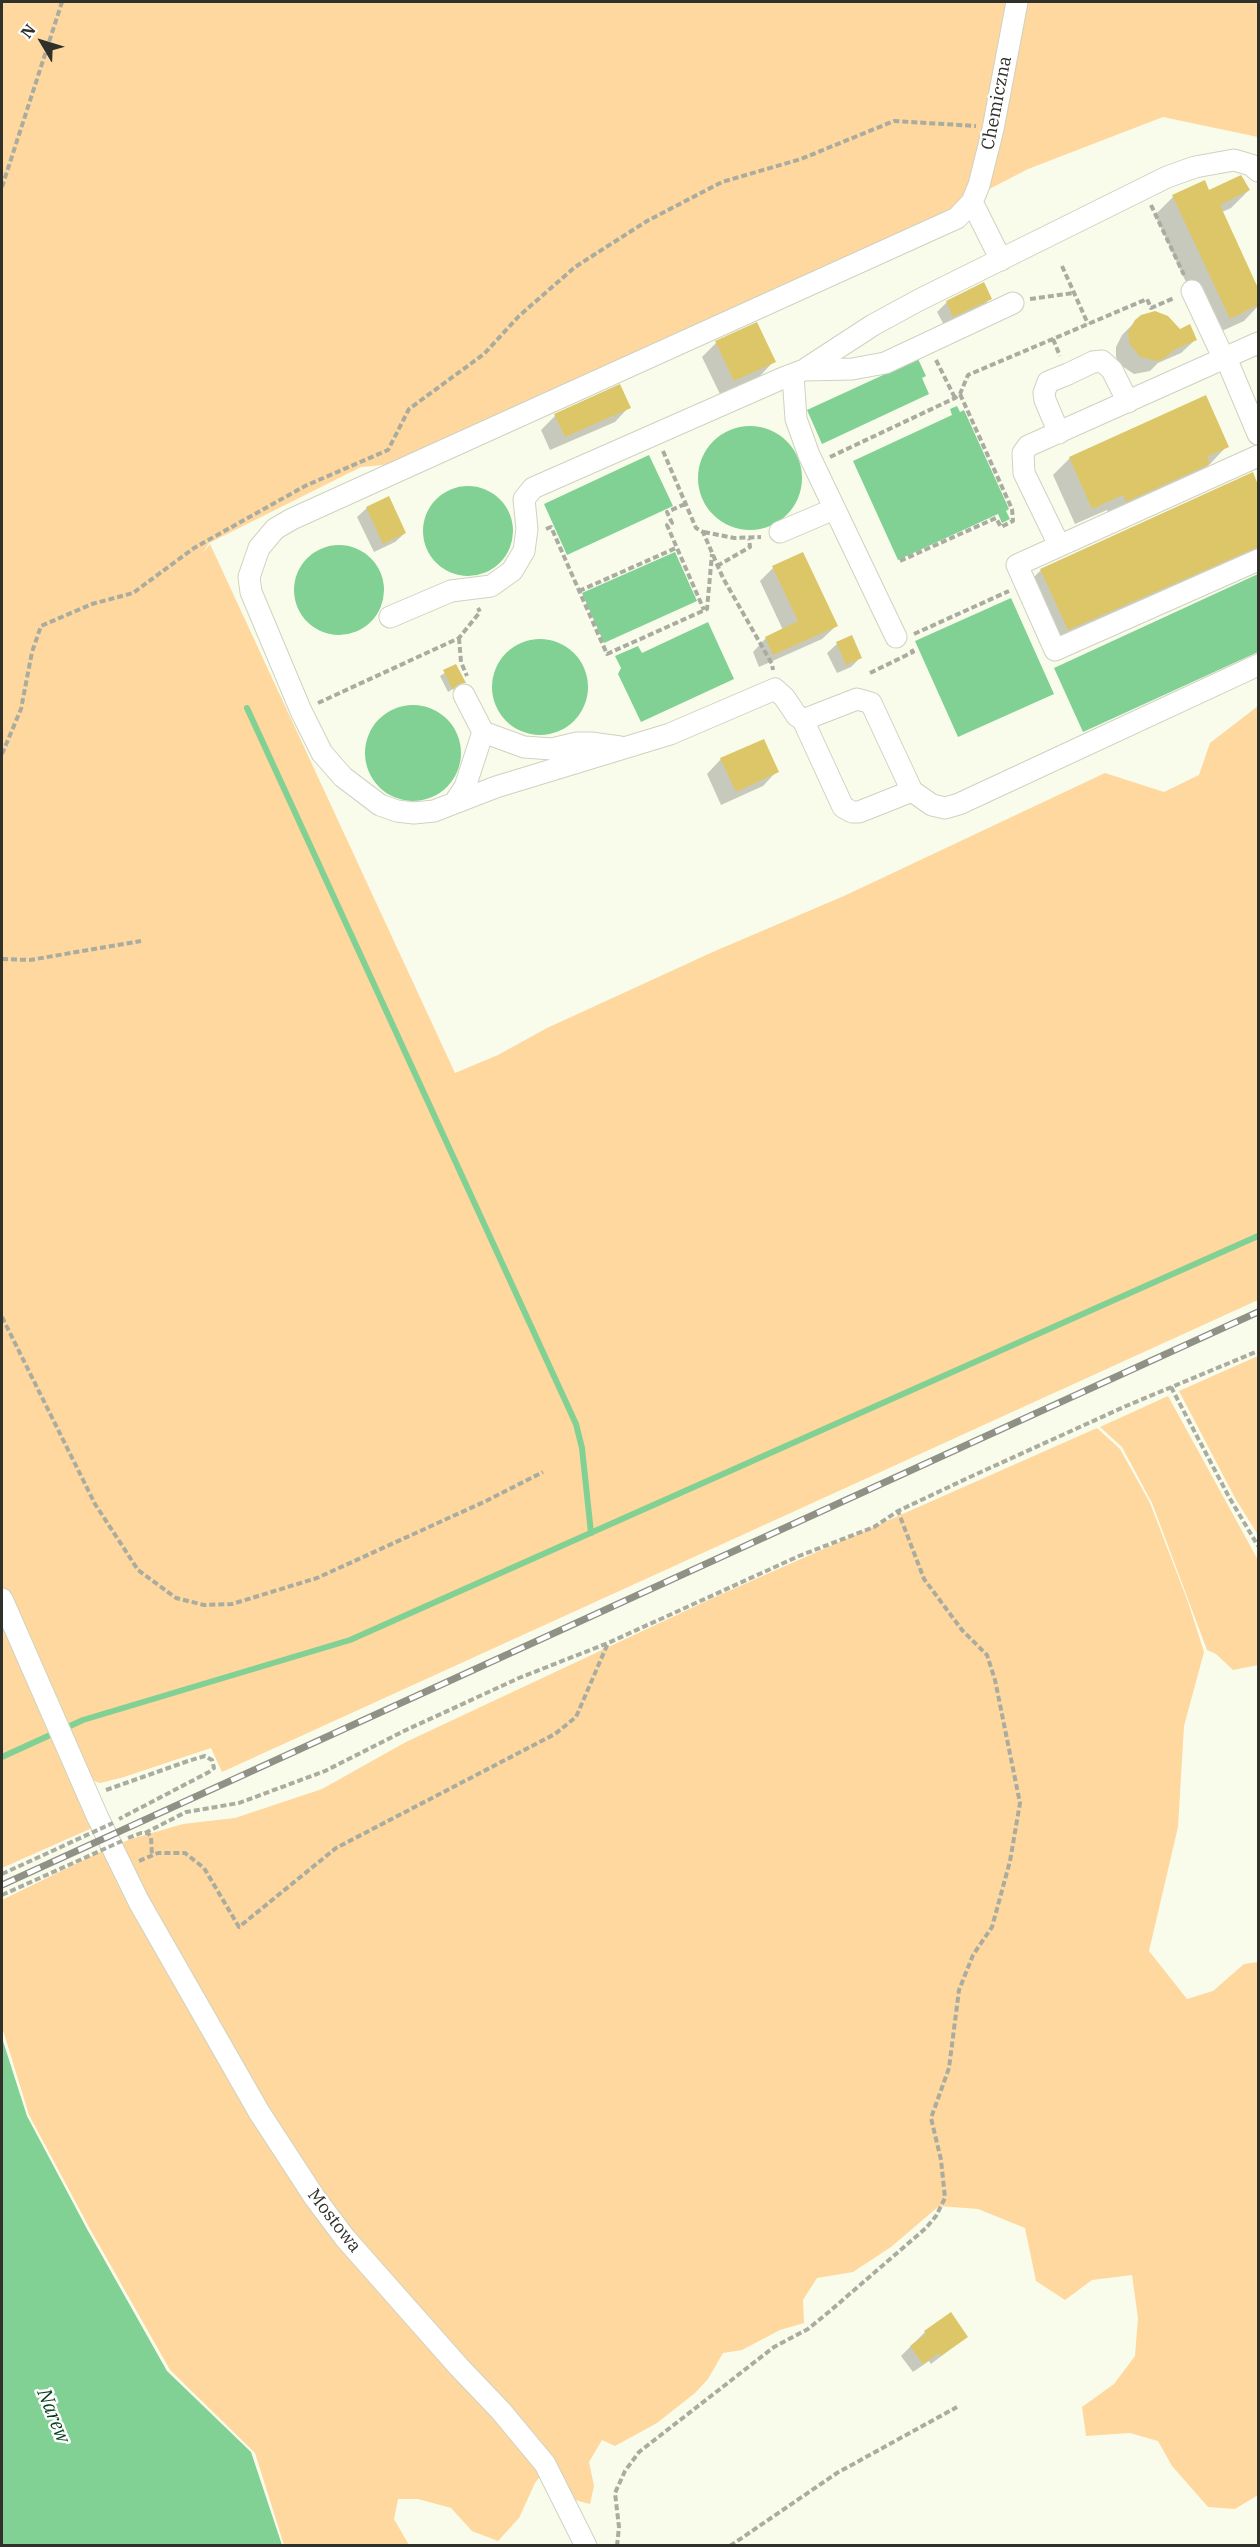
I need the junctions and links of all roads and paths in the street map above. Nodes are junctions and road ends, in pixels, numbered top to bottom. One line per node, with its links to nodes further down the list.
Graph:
1 (62, 2): 5 (path)
2 (1017, 2): 3 (street, Chemiczna)
3 (993, 129): 7 (street, Chemiczna); 53 (path)
4 (1258, 171): 6 (street)
5 (2, 187)
6 (1143, 189): 8 (street); 10 (path)
7 (972, 202): 8 (street); 49 (street)
8 (1002, 260): 17 (street)
9 (1062, 266): 11 (path)
10 (1192, 291): 13 (path); 16 (street)
11 (1074, 293): 12 (path); 13 (path)
12 (1013, 303): 14 (street)
13 (1088, 324): 18 (path)
14 (928, 343): 17 (street); 19 (path)
15 (1258, 343): 16 (street)
16 (1225, 358): 20 (street); 23 (street)
17 (799, 372): 22 (street); 25 (street)
18 (960, 394): 19 (path); 36 (path)
19 (955, 398): 25 (path)
20 (1128, 402): 21 (street); 21 (street)
21 (1059, 433): 32 (street)
22 (655, 434): 26 (path); 30 (street)
23 (1258, 434)
24 (1258, 456): 32 (street)
25 (813, 465): 27 (street)
26 (686, 503): 28 (path); 33 (path)
27 (834, 508): 29 (street); 44 (street)
28 (703, 532): 31 (path); 34 (path)
29 (780, 532): 31 (path)
30 (526, 538): 39 (street); 40 (path)
31 (749, 539): 37 (path)
32 (1059, 545): 38 (street)
33 (676, 548): 40 (path); 41 (path)
34 (712, 554): 37 (path); 41 (path)
35 (1258, 560): 38 (street)
36 (900, 561)
37 (717, 566): 47 (path)
38 (1025, 584): 44 (path)
39 (471, 590): 42 (street); 43 (path)
40 (579, 591): 41 (path)
41 (704, 610)
42 (390, 617)
43 (459, 638): 48 (path); 49 (path)
44 (904, 640): 46 (path)
45 (1258, 665): 54 (street)
46 (870, 673)
47 (775, 689): 50 (street); 52 (street)
48 (464, 695): 51 (street)
49 (301, 711): 55 (street)
50 (803, 720): 54 (street); 54 (street)
51 (483, 732): 52 (street); 55 (street)
52 (627, 748): 55 (street)
53 (2, 754)
54 (912, 791)
55 (455, 802)
56 (141, 941): 57 (path)
57 (2, 959)
58 (2, 1317): 61 (path)
59 (1258, 1350): 60 (path)
60 (1171, 1387): 62 (path); 63 (path)
61 (543, 1472)
62 (898, 1511): 65 (path); 74 (path)
63 (1258, 1546)
64 (2, 1599): 66 (street, Mostowa)
65 (608, 1643): 67 (path); 68 (path)
66 (88, 1796): 69 (street, Mostowa); 70 (path, bridge)
67 (145, 1833): 68 (path); 71 (path, bridge)
68 (152, 1856): 69 (path)
69 (122, 1867): 73 (street, Mostowa)
70 (2, 1874)
71 (2, 1895)
72 (957, 2407): 75 (path)
73 (586, 2546)
74 (617, 2546)
75 (730, 2546)

